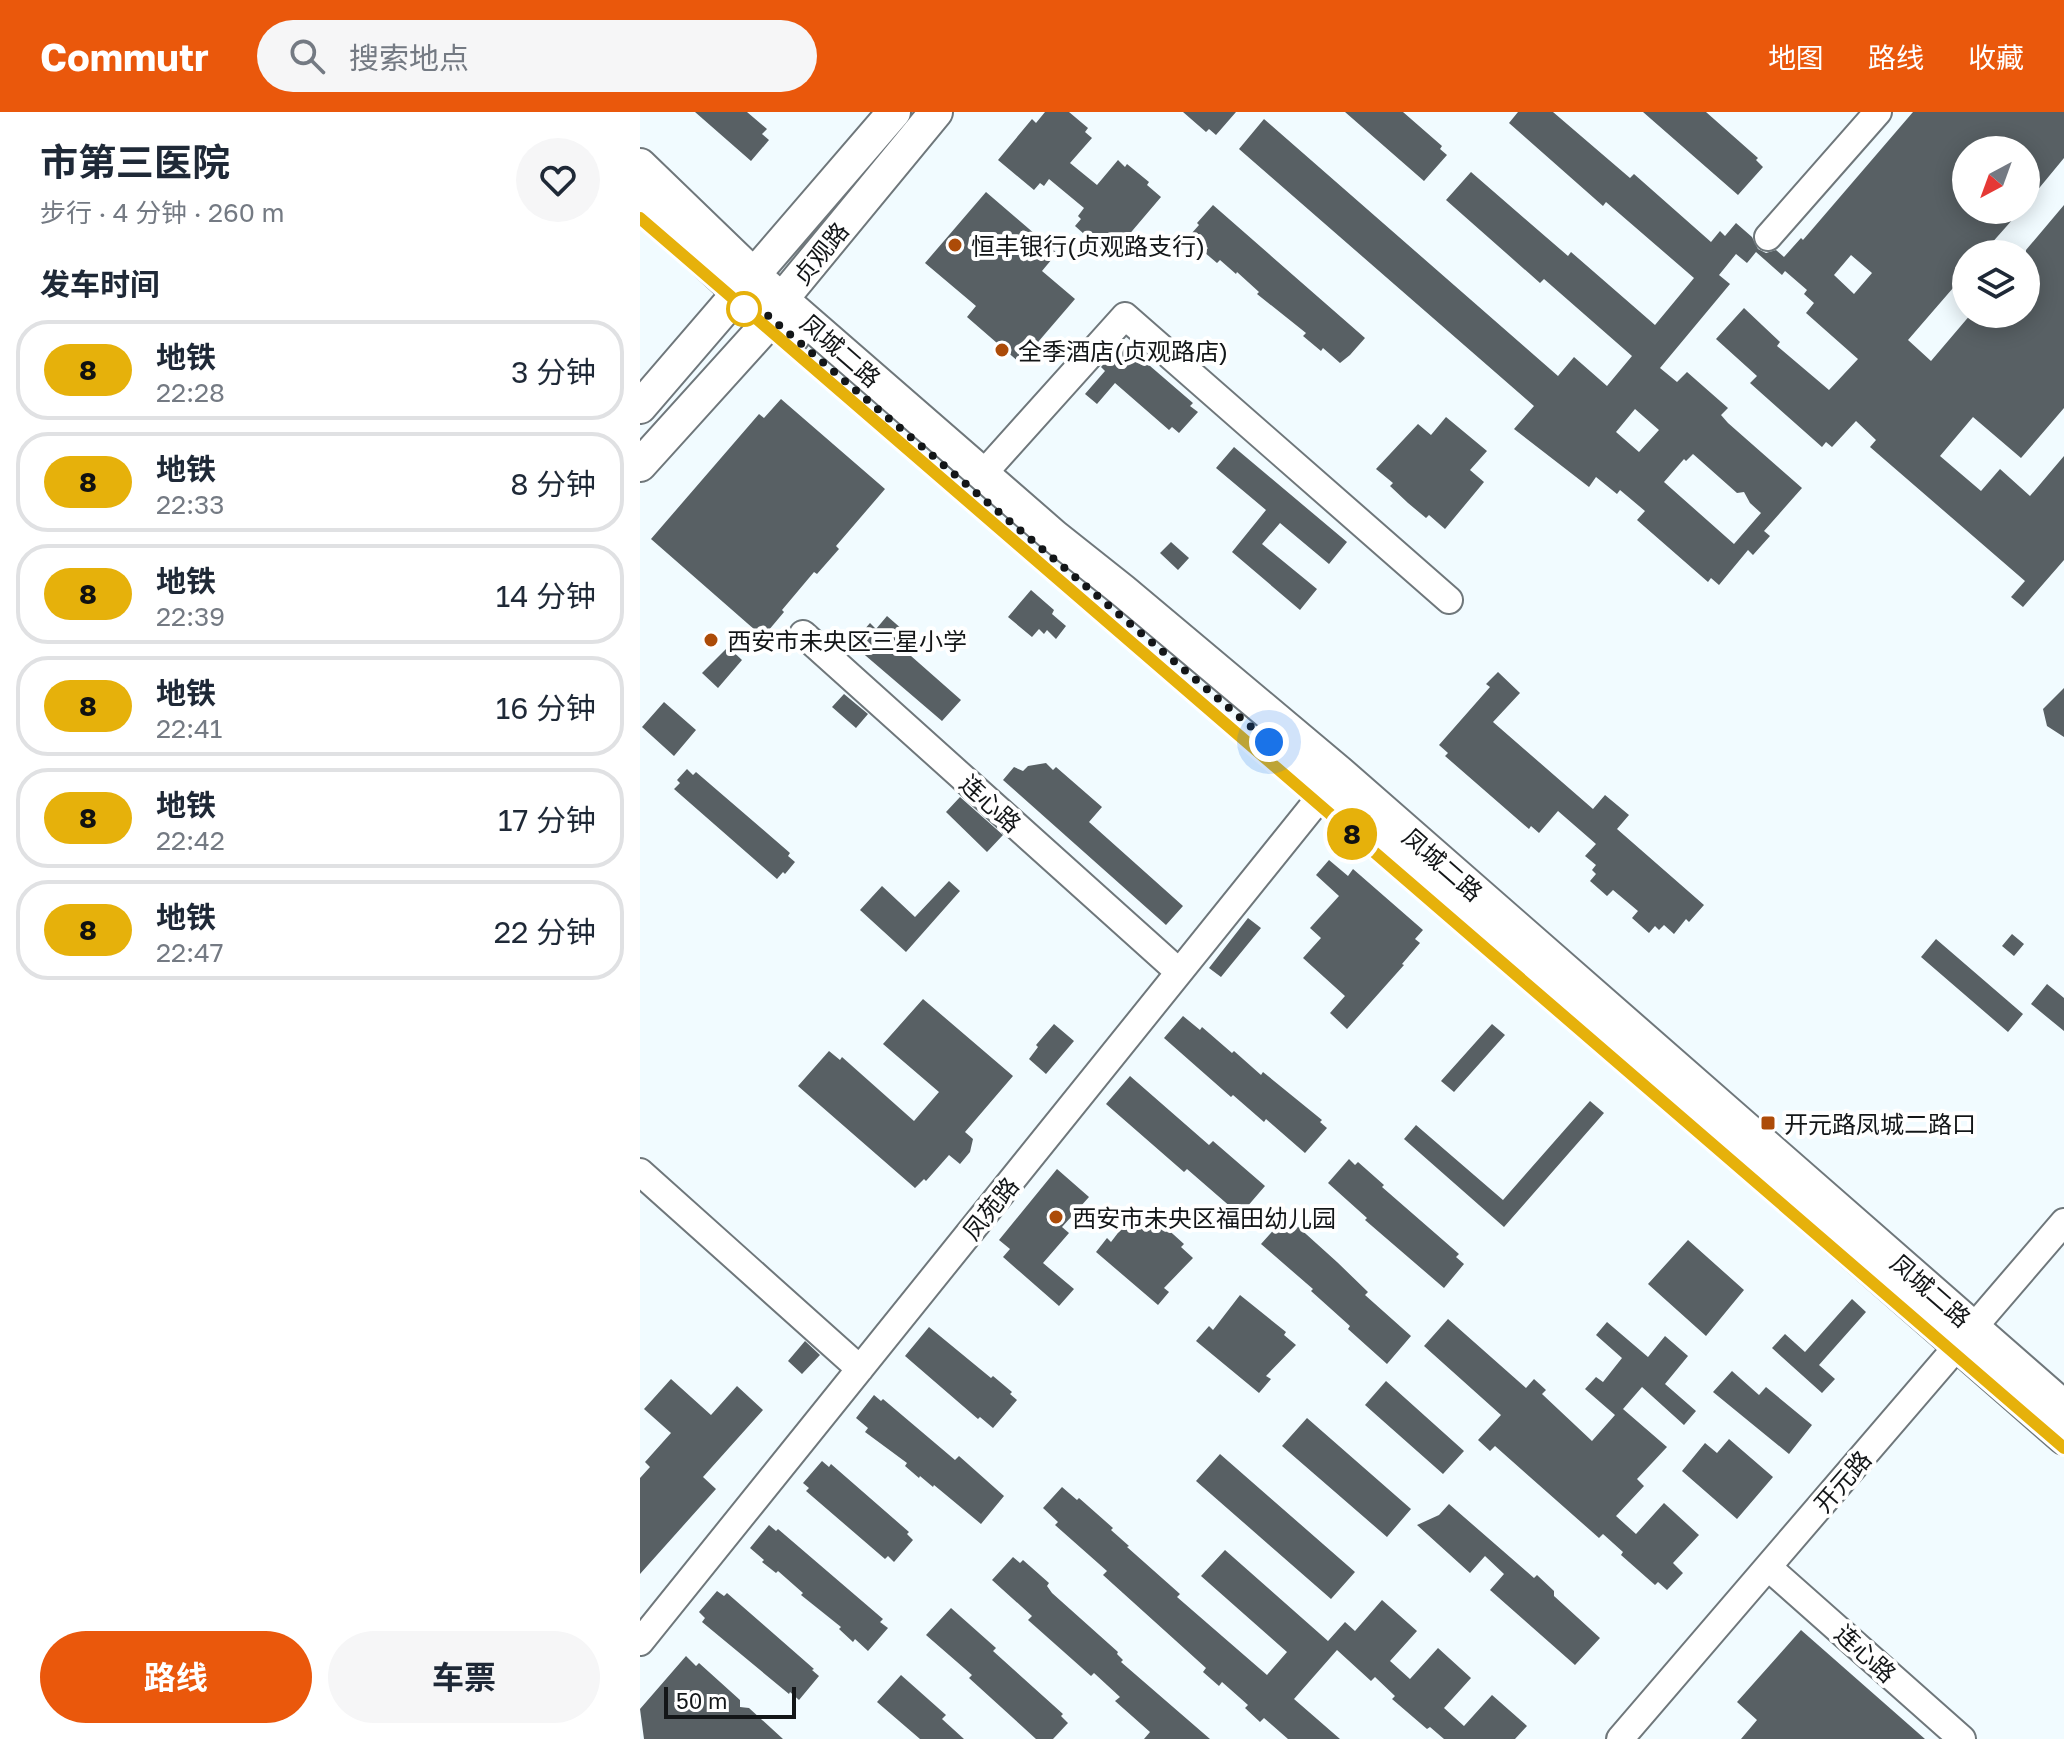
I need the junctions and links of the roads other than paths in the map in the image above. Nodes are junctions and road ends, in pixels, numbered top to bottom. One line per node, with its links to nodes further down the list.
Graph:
1 (894, 112): 7 (main road, 贞观路)
2 (936, 112): 8 (main road, 贞观路)
3 (1878, 112): 6 (street)
4 (640, 165): 7 (main road, 凤城二路)
5 (640, 202): 7 (main road, 凤城二路)
6 (1768, 237)
7 (746, 283): 8 (main road, 凤城二路); 9 (main road, 贞观路)
8 (777, 309): 10 (main road, 贞观路); 11 (main road, 凤城二路); 14 (main road, 凤城二路)
9 (640, 407)
10 (640, 465)
11 (983, 474): 12 (street); 14 (main road, 凤城二路)
12 (1449, 600)
13 (803, 634): 15 (street, 连心路)
14 (1332, 782): 15 (street, 凤苑路); 18 (main road, 凤城二路)
15 (1179, 972): 19 (street, 凤苑路)
16 (640, 1172): 19 (street)
17 (2064, 1222): 18 (street, 开元路)
18 (1966, 1337): 20 (main road, 凤城二路); 21 (main road, 凤城二路); 22 (street, 开元路)
19 (860, 1369): 23 (street, 凤苑路)
20 (2064, 1407)
21 (2064, 1438)
22 (1769, 1568): 24 (street, 开元路); 25 (street, 连心路)
23 (640, 1642)
24 (1620, 1739)
25 (1962, 1739)

